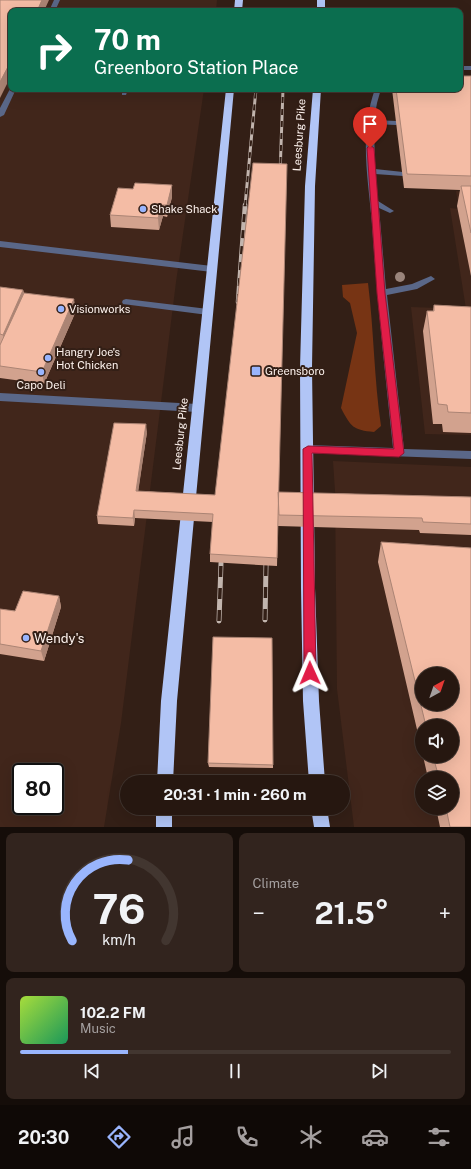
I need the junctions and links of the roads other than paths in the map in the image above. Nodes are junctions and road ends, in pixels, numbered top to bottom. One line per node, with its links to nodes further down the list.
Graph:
1 (12, 92): 5 (street)
2 (230, 92): 13 (highway, Leesburg Pike)
3 (317, 92): 20 (highway, Leesburg Pike)
4 (377, 92): 6 (street)
5 (0, 115)
6 (369, 122): 7 (street); 8 (street)
7 (396, 123)
8 (372, 171): 9 (street); 10 (street)
9 (403, 174)
10 (374, 202): 11 (street); 15 (street)
11 (390, 211)
12 (0, 244): 13 (street)
13 (212, 269): 17 (highway, Leesburg Pike)
14 (431, 279): 15 (street)
15 (381, 293): 21 (street)
16 (126, 302): 17 (street)
17 (208, 312): 19 (highway, Leesburg Pike)
18 (0, 397): 19 (street)
19 (197, 408): 23 (highway, Leesburg Pike)
20 (308, 449): 21 (street); 24 (highway, Leesburg Pike)
21 (399, 453): 22 (street)
22 (471, 455)
23 (165, 775)
24 (316, 775)
25 (164, 815): 27 (highway)
26 (320, 815): 28 (highway)
27 (164, 827)
28 (322, 827)

